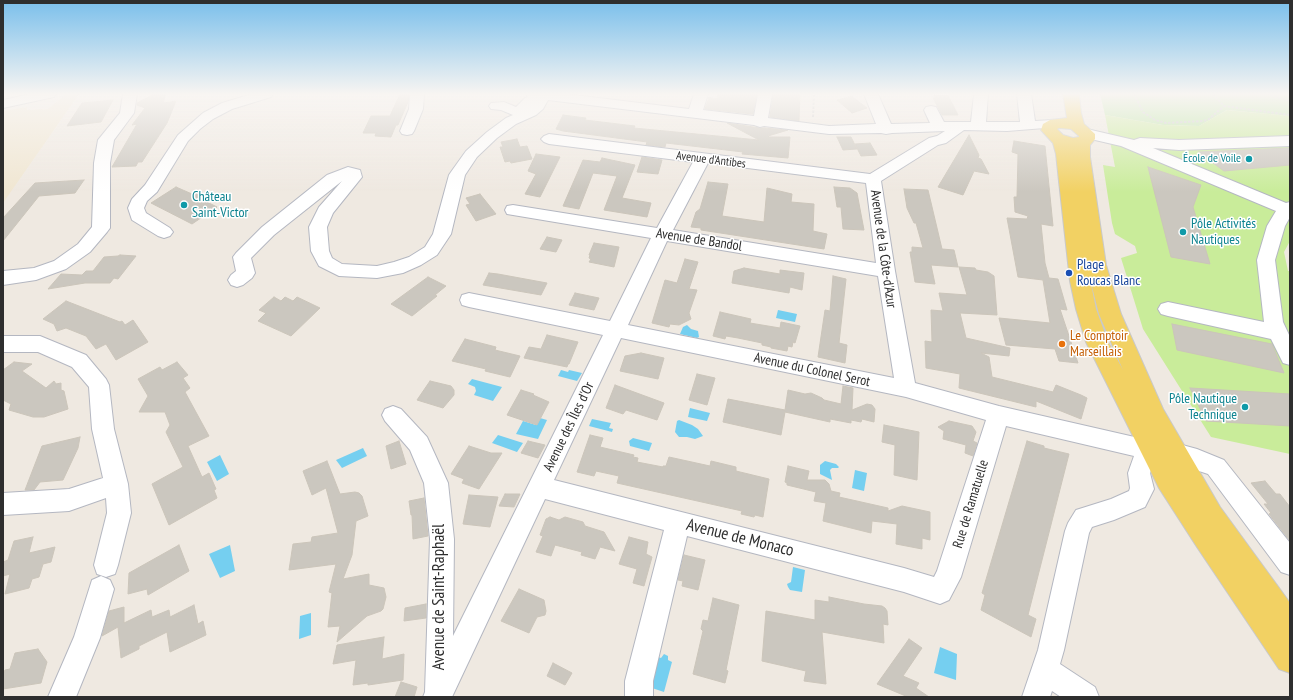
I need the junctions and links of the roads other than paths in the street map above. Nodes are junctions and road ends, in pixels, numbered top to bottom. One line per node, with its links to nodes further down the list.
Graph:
1 (116, 127): 29 (street)
2 (194, 127): 26 (street)
3 (409, 127): 16 (street)
4 (503, 127): 30 (street)
5 (795, 127): 15 (street)
6 (885, 127): 15 (street)
7 (932, 127): 18 (street)
8 (962, 127): 18 (street, Avenue de la Côte-d'Azur)
9 (997, 127): 10 (street)
10 (1007, 127): 11 (street); 17 (street)
11 (1014, 127)
12 (1032, 127): 17 (street)
13 (1065, 127): 17 (main road)
14 (1069, 127): 17 (main road)
15 (886, 130): 18 (street)
16 (407, 131)
17 (1067, 132): 21 (street); 40 (main road)
18 (932, 135): 23 (street, Avenue de la Côte-d'Azur)
19 (549, 140): 22 (street, Avenue d'Antibes)
20 (1290, 141): 21 (street)
21 (1125, 142): 24 (street)
22 (702, 158): 23 (street, Avenue d'Antibes); 27 (street, Avenue des Îles d'Or)
23 (873, 180): 28 (street, Avenue de la Côte-d'Azur)
24 (1288, 208): 34 (street)
25 (513, 210): 27 (street, Avenue de Bandol)
26 (164, 232)
27 (662, 234): 28 (street, Avenue de Bandol); 33 (street, Avenue des Îles d'Or)
28 (886, 271): 37 (street, Avenue de la Côte-d'Azur)
29 (3, 278)
30 (237, 280)
31 (469, 300): 33 (street, Avenue du Colonel Serot)
32 (1168, 310): 34 (street)
33 (616, 330): 37 (street, Avenue du Colonel Serot); 42 (street, Avenue des Îles d'Or)
34 (1278, 333): 36 (street)
35 (3, 344): 41 (street)
36 (1290, 357)
37 (906, 389): 39 (street, Avenue du Colonel Serot)
38 (393, 415): 50 (street, Avenue de Saint-Raphaël)
39 (999, 415): 40 (street, Avenue du Colonel Serot); 46 (street, Rue de Ramatuelle)
40 (1163, 452): 45 (street, Avenue du Colonel Serot); 47 (main road); 48 (main road); 49 (street)
41 (116, 484): 43 (street); 51 (street)
42 (540, 487): 44 (street, Avenue de Monaco); 50 (street, Avenue des Îles d'Or)
43 (3, 504)
44 (678, 522): 46 (street, Avenue de Monaco); 52 (street)
45 (1290, 562)
46 (940, 591)
47 (1290, 627)
48 (1290, 658)
49 (1044, 669): 53 (street); 54 (street)
50 (437, 696)
51 (62, 697)
52 (639, 697)
53 (1036, 697)
54 (1085, 697)

